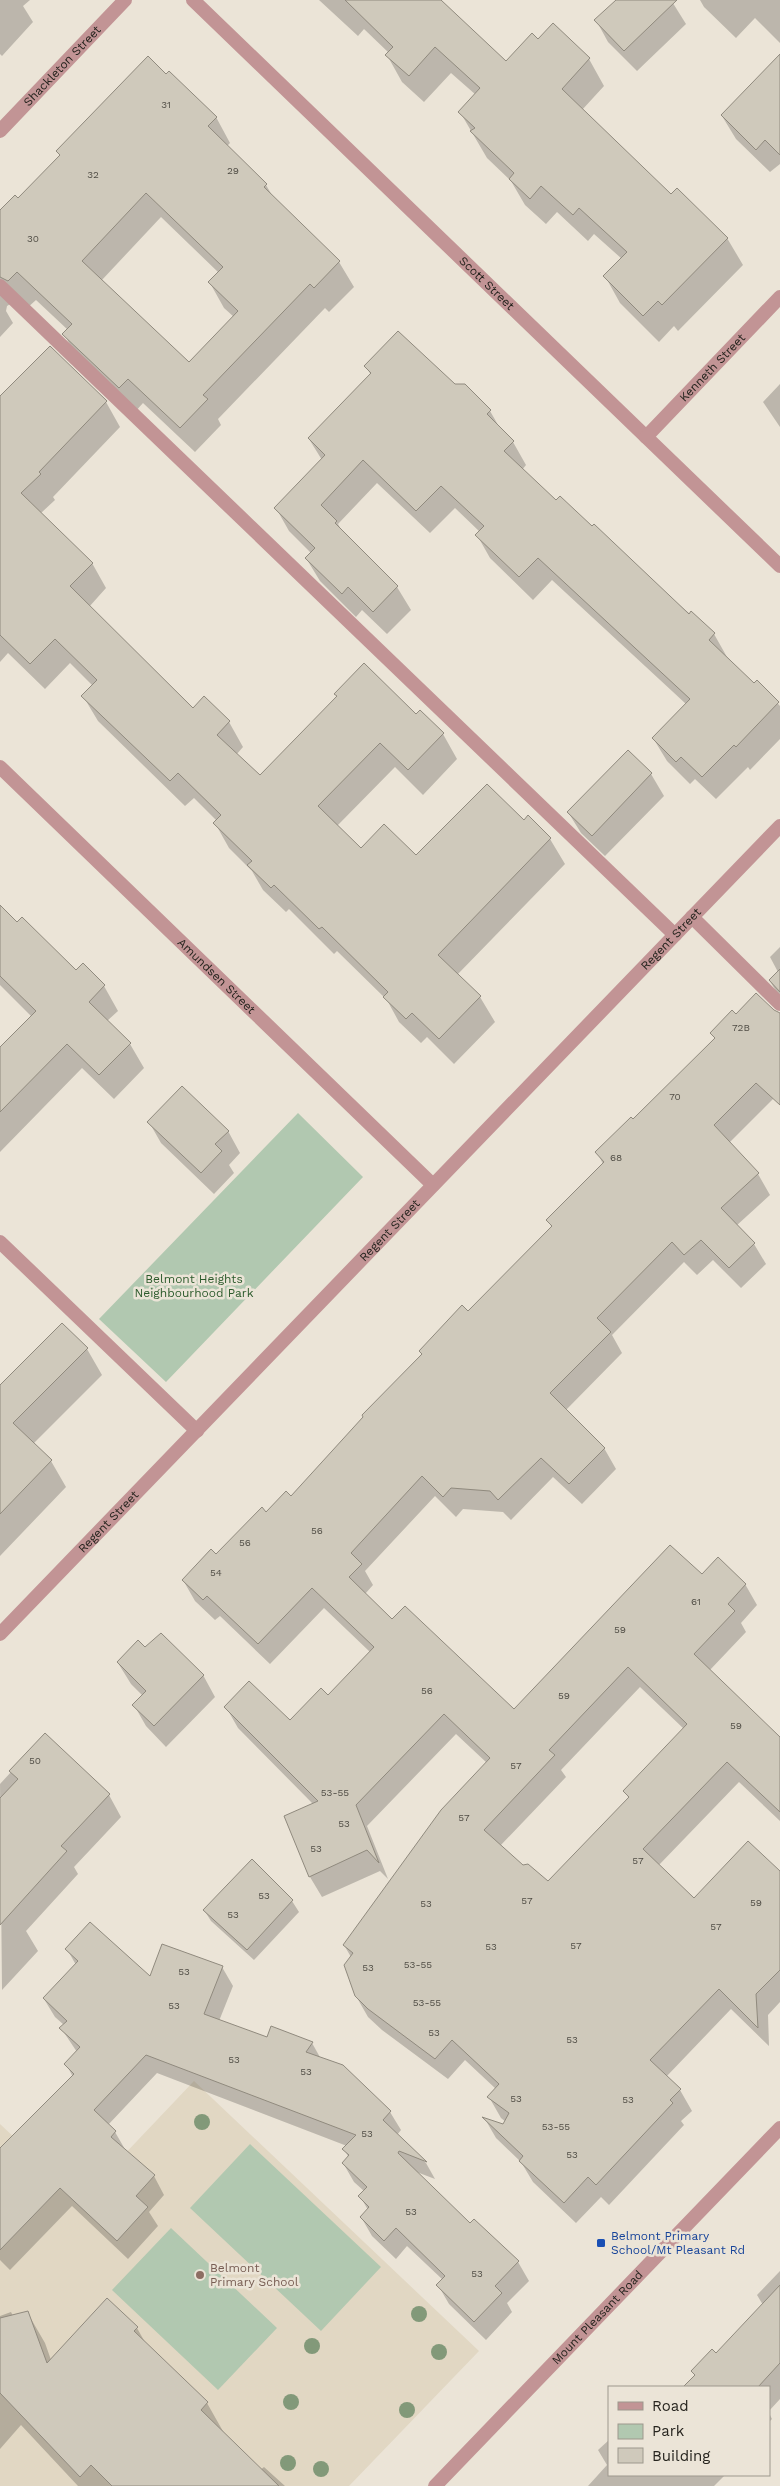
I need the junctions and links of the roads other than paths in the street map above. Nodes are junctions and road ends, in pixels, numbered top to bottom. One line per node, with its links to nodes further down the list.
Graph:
1 (125, 0): 3 (street, Shackleton Street)
2 (193, 0): 6 (street, Scott Street)
3 (0, 131)
4 (0, 286): 11 (street)
5 (780, 298): 6 (street, Kenneth Street)
6 (646, 437): 7 (street, Scott Street)
7 (780, 566)
8 (0, 767): 13 (street, Amundsen Street)
9 (780, 826): 10 (street, Regent Street)
10 (692, 918): 11 (street, Regent Street); 12 (street)
11 (675, 935): 13 (street, Regent Street)
12 (780, 1004)
13 (433, 1185): 15 (street, Regent Street)
14 (0, 1242): 15 (street)
15 (197, 1430): 16 (street, Regent Street)
16 (0, 1634)
17 (780, 2128): 18 (street, Mount Pleasant Road)
18 (435, 2486)

